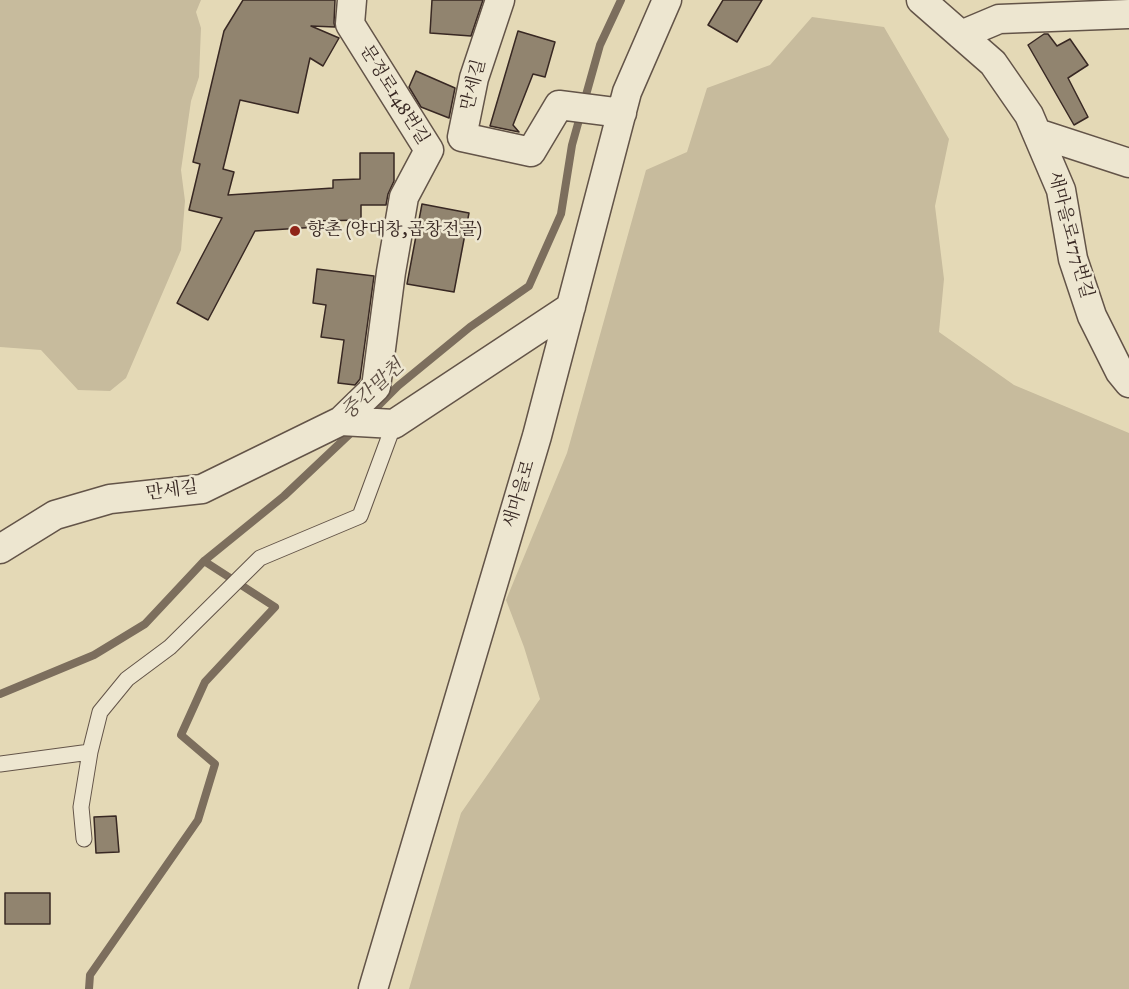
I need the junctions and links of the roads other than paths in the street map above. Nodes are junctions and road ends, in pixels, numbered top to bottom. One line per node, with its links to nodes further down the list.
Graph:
1 (352, 0): 10 (street, 문정로148번길)
2 (500, 0): 9 (street, 만세길)
3 (667, 0): 7 (street, 새마을로)
4 (921, 0): 6 (street, 새마을로177번길)
5 (1129, 14): 6 (street)
6 (961, 35): 8 (street, 새마을로177번길)
7 (610, 111): 9 (street); 12 (street, 새마을로)
8 (1037, 133): 11 (street); 13 (street, 새마을로177번길)
9 (462, 137): 10 (street)
10 (429, 150): 14 (street, 문정로148번길)
11 (1129, 163)
12 (571, 307): 15 (street); 20 (street, 새마을로)
13 (1126, 377)
14 (341, 421): 15 (street); 16 (street, 만세길)
15 (394, 424): 17 (lane)
16 (0, 549)
17 (90, 752): 18 (lane); 19 (lane)
18 (0, 764)
19 (84, 839)
20 (373, 989)

